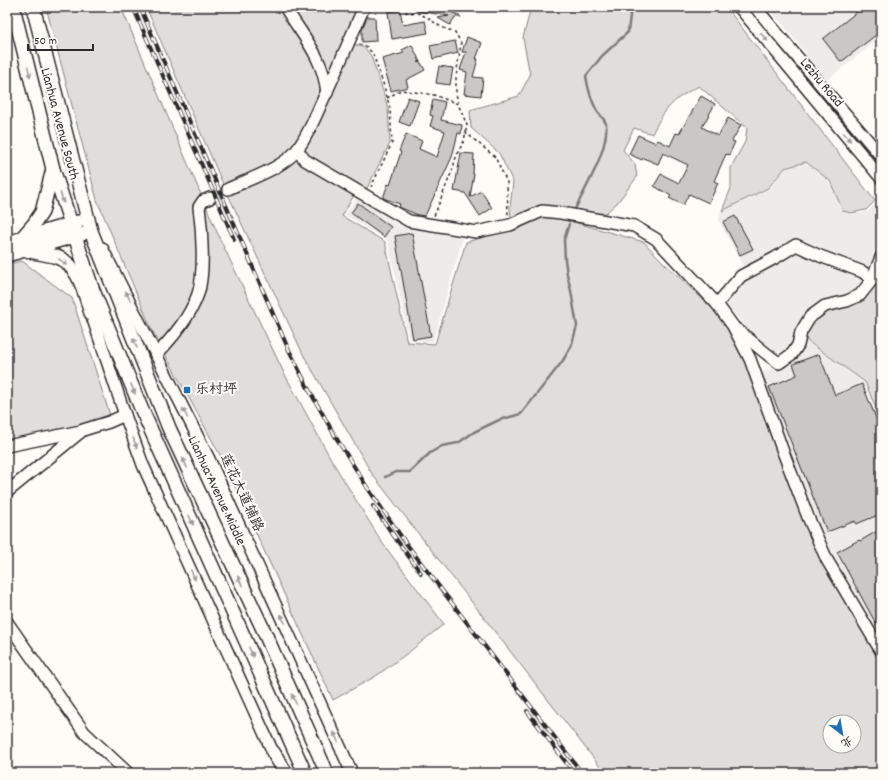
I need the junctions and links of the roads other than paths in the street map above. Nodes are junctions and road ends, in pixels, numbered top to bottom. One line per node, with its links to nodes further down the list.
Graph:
1 (13, 7): 8 (main road, Lianhua Avenue South, one-way to 8)
2 (33, 7): 7 (main road, Lianhua Avenue South)
3 (285, 7): 6 (street)
4 (364, 7): 6 (street)
5 (752, 11): 12 (street, Lezhu Road); 14 (street, Lezhu Road, one-way to 14)
6 (326, 93): 10 (street)
7 (62, 122): 8 (main road); 9 (main road, Lianhua Avenue South)
8 (42, 128): 11 (main road, Lianhua Avenue South)
9 (70, 149): 11 (main road); 17 (main road, Lianhua Avenue South)
10 (297, 150): 15 (street); 25 (street)
11 (49, 155): 13 (main road, Lianhua Avenue South)
12 (881, 156)
13 (53, 169): 18 (main road, Lianhua Avenue South, one-way to 18); 20 (main road)
14 (881, 178)
15 (228, 189)
16 (210, 198): 28 (street)
17 (89, 225): 18 (main road); 28 (street, 莲花大道辅路, one-way to 17); 40 (main road, Lianhua Avenue Middle, one-way to 17)
18 (73, 230): 20 (main road); 24 (main road)
19 (7, 243): 20 (main road)
20 (23, 245): 21 (main road); 26 (main road, one-way to 26)
21 (7, 255)
22 (881, 257): 23 (street)
23 (872, 280): 25 (street); 27 (street)
24 (92, 288): 26 (main road); 39 (main road, one-way to 39)
25 (717, 304): 27 (street)
26 (91, 313): 29 (street)
27 (733, 326): 34 (street)
28 (156, 355): 41 (street, 莲花大道辅路, one-way to 28)
29 (124, 415): 30 (street); 35 (street, one-way to 35)
30 (84, 430): 31 (street); 32 (street)
31 (7, 446)
32 (7, 492)
33 (7, 622): 36 (street)
34 (881, 650)
35 (273, 752): 37 (street); 38 (main road)
36 (128, 773)
37 (282, 773)
38 (286, 773)
39 (305, 773)
40 (327, 773)
41 (352, 773)

